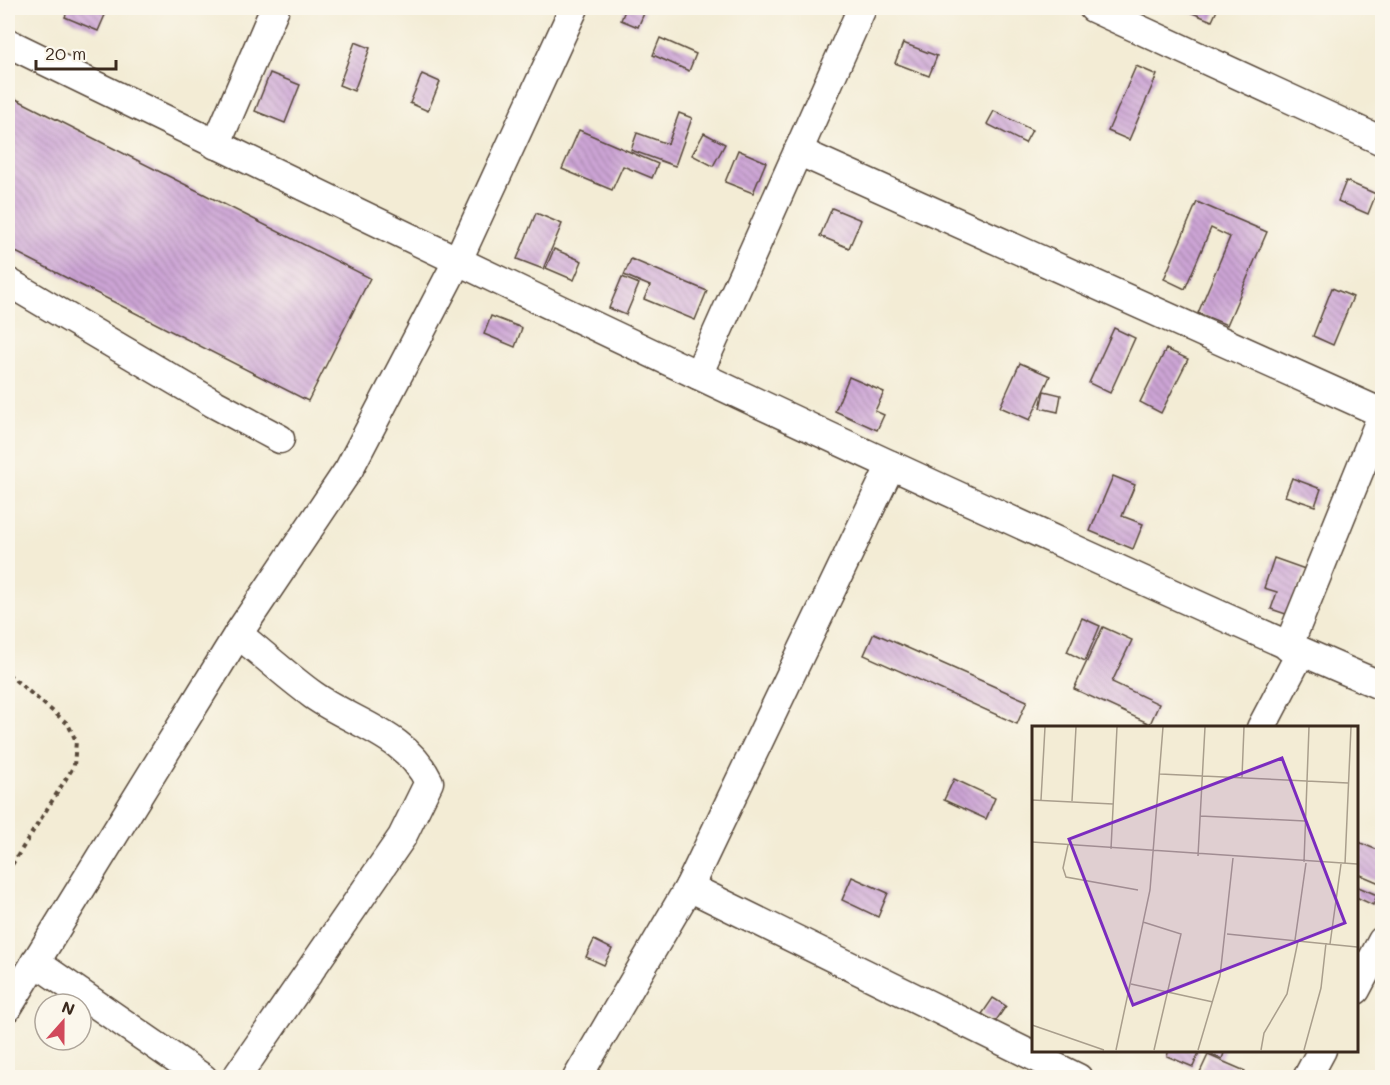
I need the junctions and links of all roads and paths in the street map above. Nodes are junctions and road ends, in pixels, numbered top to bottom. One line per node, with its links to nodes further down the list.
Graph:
1 (275, 8): 8 (street)
2 (574, 8): 10 (street)
3 (862, 8): 9 (street)
4 (1093, 8): 5 (street)
5 (1122, 14): 7 (street)
6 (8, 43): 8 (street)
7 (1383, 141)
8 (216, 145): 10 (street)
9 (798, 151): 12 (street); 13 (street)
10 (458, 262): 12 (street); 16 (street)
11 (8, 282): 14 (street)
12 (698, 375): 15 (street)
13 (1383, 414): 17 (street)
14 (280, 439)
15 (891, 465): 17 (street); 22 (street)
16 (238, 634): 24 (street); 32 (street)
17 (1295, 650): 19 (street); 20 (street)
18 (8, 674): 21 (path)
19 (1383, 686)
20 (1262, 726)
21 (8, 871)
22 (689, 887): 27 (street); 33 (street)
23 (1383, 941): 25 (street)
24 (35, 962): 26 (street); 31 (street)
25 (1357, 988)
26 (8, 1007)
27 (1032, 1046)
28 (1044, 1052): 30 (street)
29 (1321, 1052): 34 (street)
30 (1074, 1066)
31 (203, 1077)
32 (236, 1077)
33 (577, 1077)
34 (1307, 1077)

